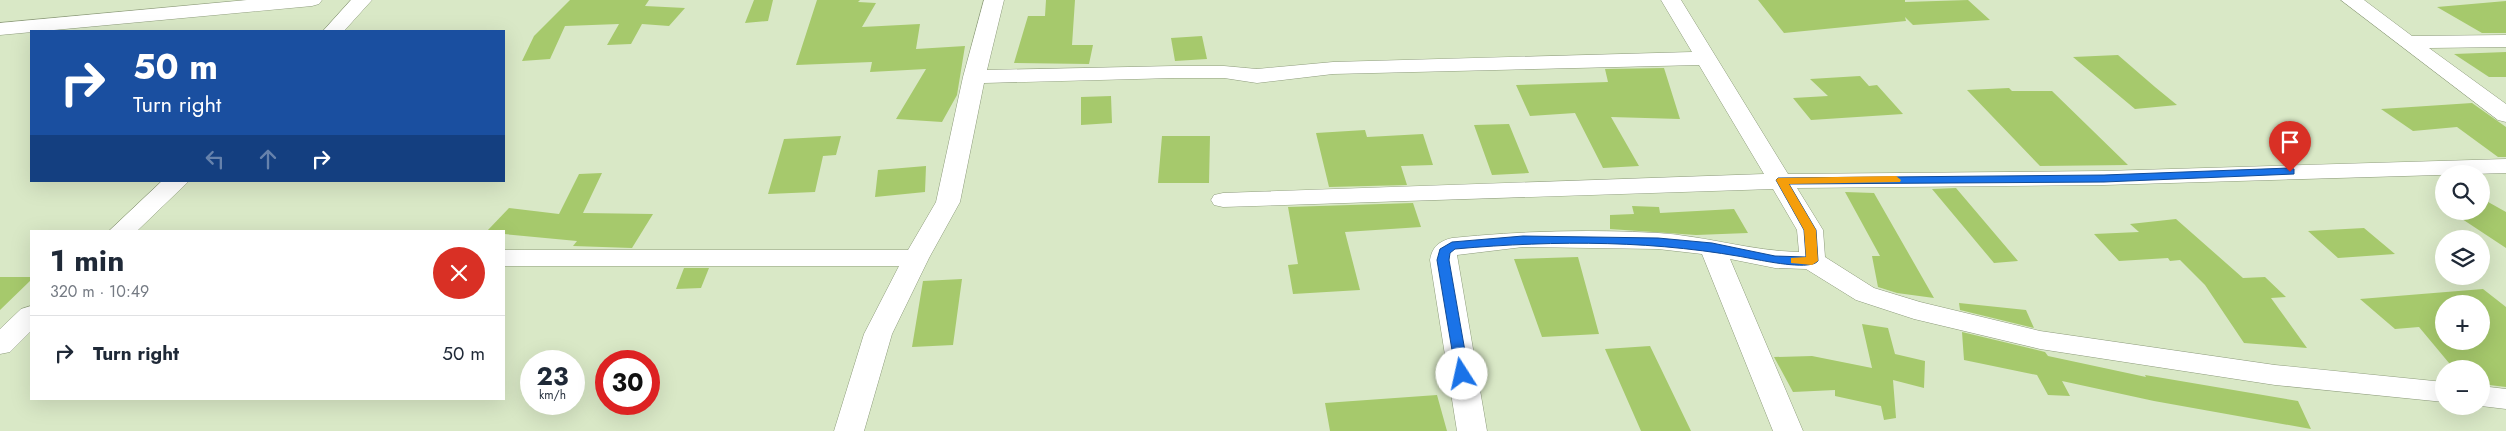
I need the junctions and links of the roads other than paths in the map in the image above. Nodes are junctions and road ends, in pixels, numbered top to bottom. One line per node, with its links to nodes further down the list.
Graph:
1 (312, 0): 6 (street)
2 (362, 0): 7 (street)
3 (994, 0): 11 (street)
4 (1671, 0): 10 (street)
5 (2351, 0): 9 (street)
6 (0, 29)
7 (334, 30)
8 (2506, 41): 9 (street)
9 (2408, 42): 12 (street)
10 (1705, 58): 11 (street); 14 (street)
11 (974, 77): 20 (street)
12 (2506, 115)
13 (2506, 166): 14 (street)
14 (1782, 180): 16 (street); 21 (street)
15 (176, 182): 17 (street)
16 (1223, 200)
17 (123, 230)
18 (1712, 247): 21 (street); 28 (street); 29 (street)
19 (505, 258): 20 (street)
20 (916, 258): 27 (street)
21 (1812, 261): 24 (street)
22 (30, 316): 23 (street)
23 (0, 345)
24 (2435, 391)
25 (2490, 397): 26 (street)
26 (2506, 399)
27 (849, 431)
28 (1472, 431)
29 (1788, 431)

